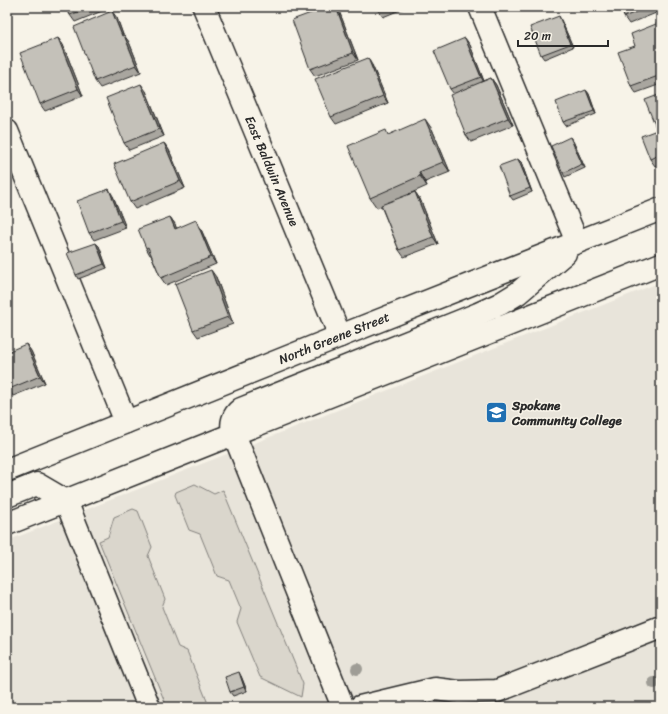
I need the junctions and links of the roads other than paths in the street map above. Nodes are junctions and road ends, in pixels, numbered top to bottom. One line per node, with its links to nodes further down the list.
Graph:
1 (204, 7): 7 (main road, East Baldwin Avenue)
2 (480, 7): 5 (main road)
3 (7, 131): 8 (main road)
4 (661, 209): 5 (main road, North Greene Street)
5 (577, 242): 7 (main road, North Greene Street); 9 (main road)
6 (661, 264): 9 (main road)
7 (340, 336): 8 (main road, North Greene Street)
8 (126, 422): 10 (main road, North Greene Street)
9 (234, 434): 12 (main road); 17 (main road)
10 (7, 470)
11 (7, 496): 12 (main road)
12 (66, 501): 13 (main road); 16 (main road)
13 (7, 524)
14 (661, 627): 15 (main road)
15 (500, 699): 18 (main road)
16 (149, 707)
17 (343, 707)
18 (360, 707)

